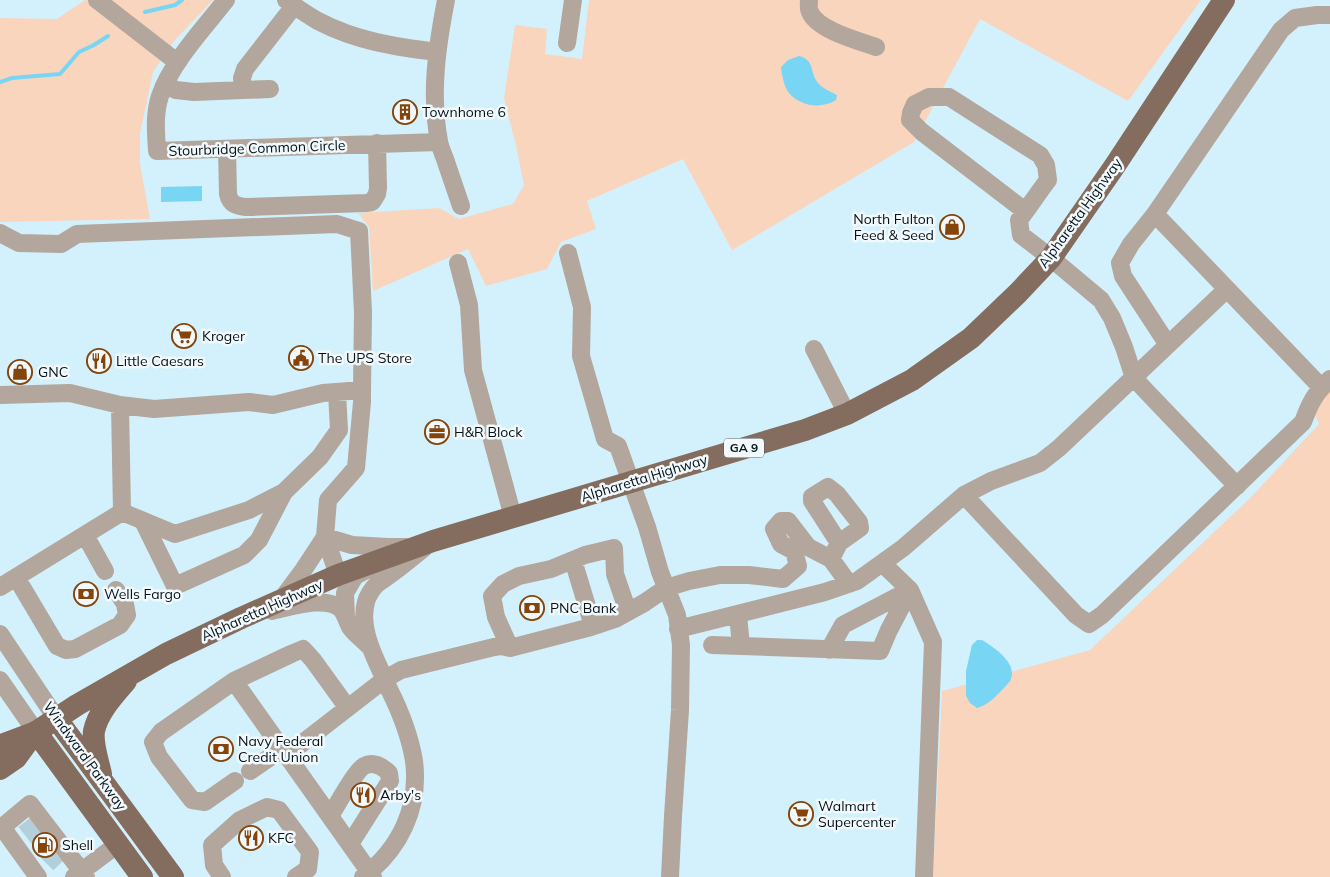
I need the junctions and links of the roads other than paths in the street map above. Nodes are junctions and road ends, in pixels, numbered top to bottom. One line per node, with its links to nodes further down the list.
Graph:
1 (97, 0): 13 (street)
2 (226, 0): 13 (street, Stourbridge Common Circle)
3 (446, 0): 12 (street)
4 (567, 0): 5 (street)
5 (573, 0): 10 (street)
6 (810, 0): 11 (street)
7 (1224, 0): 25 (main road, Alpharetta Highway / GA 9)
8 (290, 3): 12 (street); 16 (street)
9 (1330, 15): 22 (street)
10 (568, 42)
11 (876, 47)
12 (437, 52): 17 (street)
13 (177, 62): 14 (street, Stourbridge Common Circle)
14 (165, 85): 16 (street); 19 (street, Stourbridge Common Circle)
15 (270, 89): 16 (street)
16 (243, 90)
17 (439, 142): 18 (street, Stourbridge Common Circle); 20 (street)
18 (377, 143): 19 (street, Stourbridge Common Circle); 19 (street)
19 (227, 149)
20 (461, 206)
21 (1025, 211): 21 (street); 25 (street)
22 (1155, 214): 27 (street); 28 (street)
23 (0, 234): 32 (street)
24 (568, 253): 37 (street)
25 (1051, 258): 30 (street); 36 (main road, Alpharetta Highway / GA 9)
26 (458, 263): 42 (street)
27 (1227, 289): 28 (street); 31 (street)
28 (1168, 345): 30 (street)
29 (814, 349): 36 (street)
30 (1134, 378): 38 (street); 40 (street)
31 (1326, 383): 38 (street)
32 (362, 390): 33 (street); 45 (street)
33 (338, 392): 35 (street); 39 (street)
34 (0, 395): 35 (street)
35 (120, 405): 41 (street)
36 (847, 414): 37 (main road, Alpharetta Highway / GA 9)
37 (631, 482): 42 (main road, Alpharetta Highway / GA 9); 56 (street)
38 (1237, 486): 40 (street)
39 (284, 492): 43 (street); 43 (street)
40 (964, 494): 50 (street)
41 (122, 512): 43 (street); 44 (street)
42 (513, 517): 47 (main road, Alpharetta Highway / GA 9)
43 (144, 521)
44 (85, 535): 51 (street); 53 (street)
45 (326, 537): 47 (street); 52 (street); 59 (street)
46 (840, 543): 46 (street); 48 (street)
47 (414, 547): 52 (main road, Alpharetta Highway / GA 9); 63 (street); 69 (street)
48 (831, 558): 54 (street); 56 (street)
49 (573, 560): 60 (street); 64 (street); 70 (street)
50 (882, 563): 54 (street); 58 (street)
51 (106, 571)
52 (338, 575): 59 (main road, Alpharetta Highway / GA 9)
53 (16, 578): 55 (street); 57 (street)
54 (849, 584): 61 (street)
55 (0, 587)
56 (666, 588): 60 (street); 65 (street)
57 (116, 590)
58 (910, 590): 71 (street); 71 (street); 97 (street)
59 (281, 600): 62 (main road, Alpharetta Highway / GA 9)
60 (628, 612): 64 (street)
61 (738, 614): 65 (street); 68 (street)
62 (241, 618): 63 (street); 72 (main road, Alpharetta Highway / GA 9)
63 (346, 618): 69 (street)
64 (593, 626): 70 (street)
65 (678, 629): 96 (street)
66 (0, 634): 77 (street, Windward Parkway)
67 (712, 645): 68 (street)
68 (741, 646): 71 (street)
69 (370, 647): 73 (street)
70 (510, 648): 73 (street)
71 (829, 650)
72 (132, 673): 77 (main road, Alpharetta Highway / GA 9); 84 (main road)
73 (385, 678): 76 (street); 92 (street)
74 (0, 680): 78 (street, Windward Parkway)
75 (234, 681): 76 (street); 80 (street); 83 (street)
76 (348, 708): 80 (street)
77 (56, 718): 78 (main road, Alpharetta Highway / GA 9); 84 (main road, Windward Parkway)
78 (36, 732): 79 (main road, GA 9); 81 (main road, GA 9); 87 (main road, Windward Parkway)
79 (0, 747)
80 (285, 752): 82 (street); 85 (street)
81 (0, 769)
82 (250, 771)
83 (235, 781)
84 (103, 782): 94 (main road, Windward Parkway)
85 (330, 816): 88 (street); 88 (street)
86 (1, 828): 89 (street); 91 (street)
87 (118, 844): 91 (street); 93 (main road, Windward Parkway)
88 (350, 844): 92 (street)
89 (40, 871)
90 (306, 874): 95 (street)
91 (80, 875)
92 (368, 875)
93 (142, 877)
94 (173, 877)
95 (222, 877)
96 (670, 877)
97 (924, 877)

